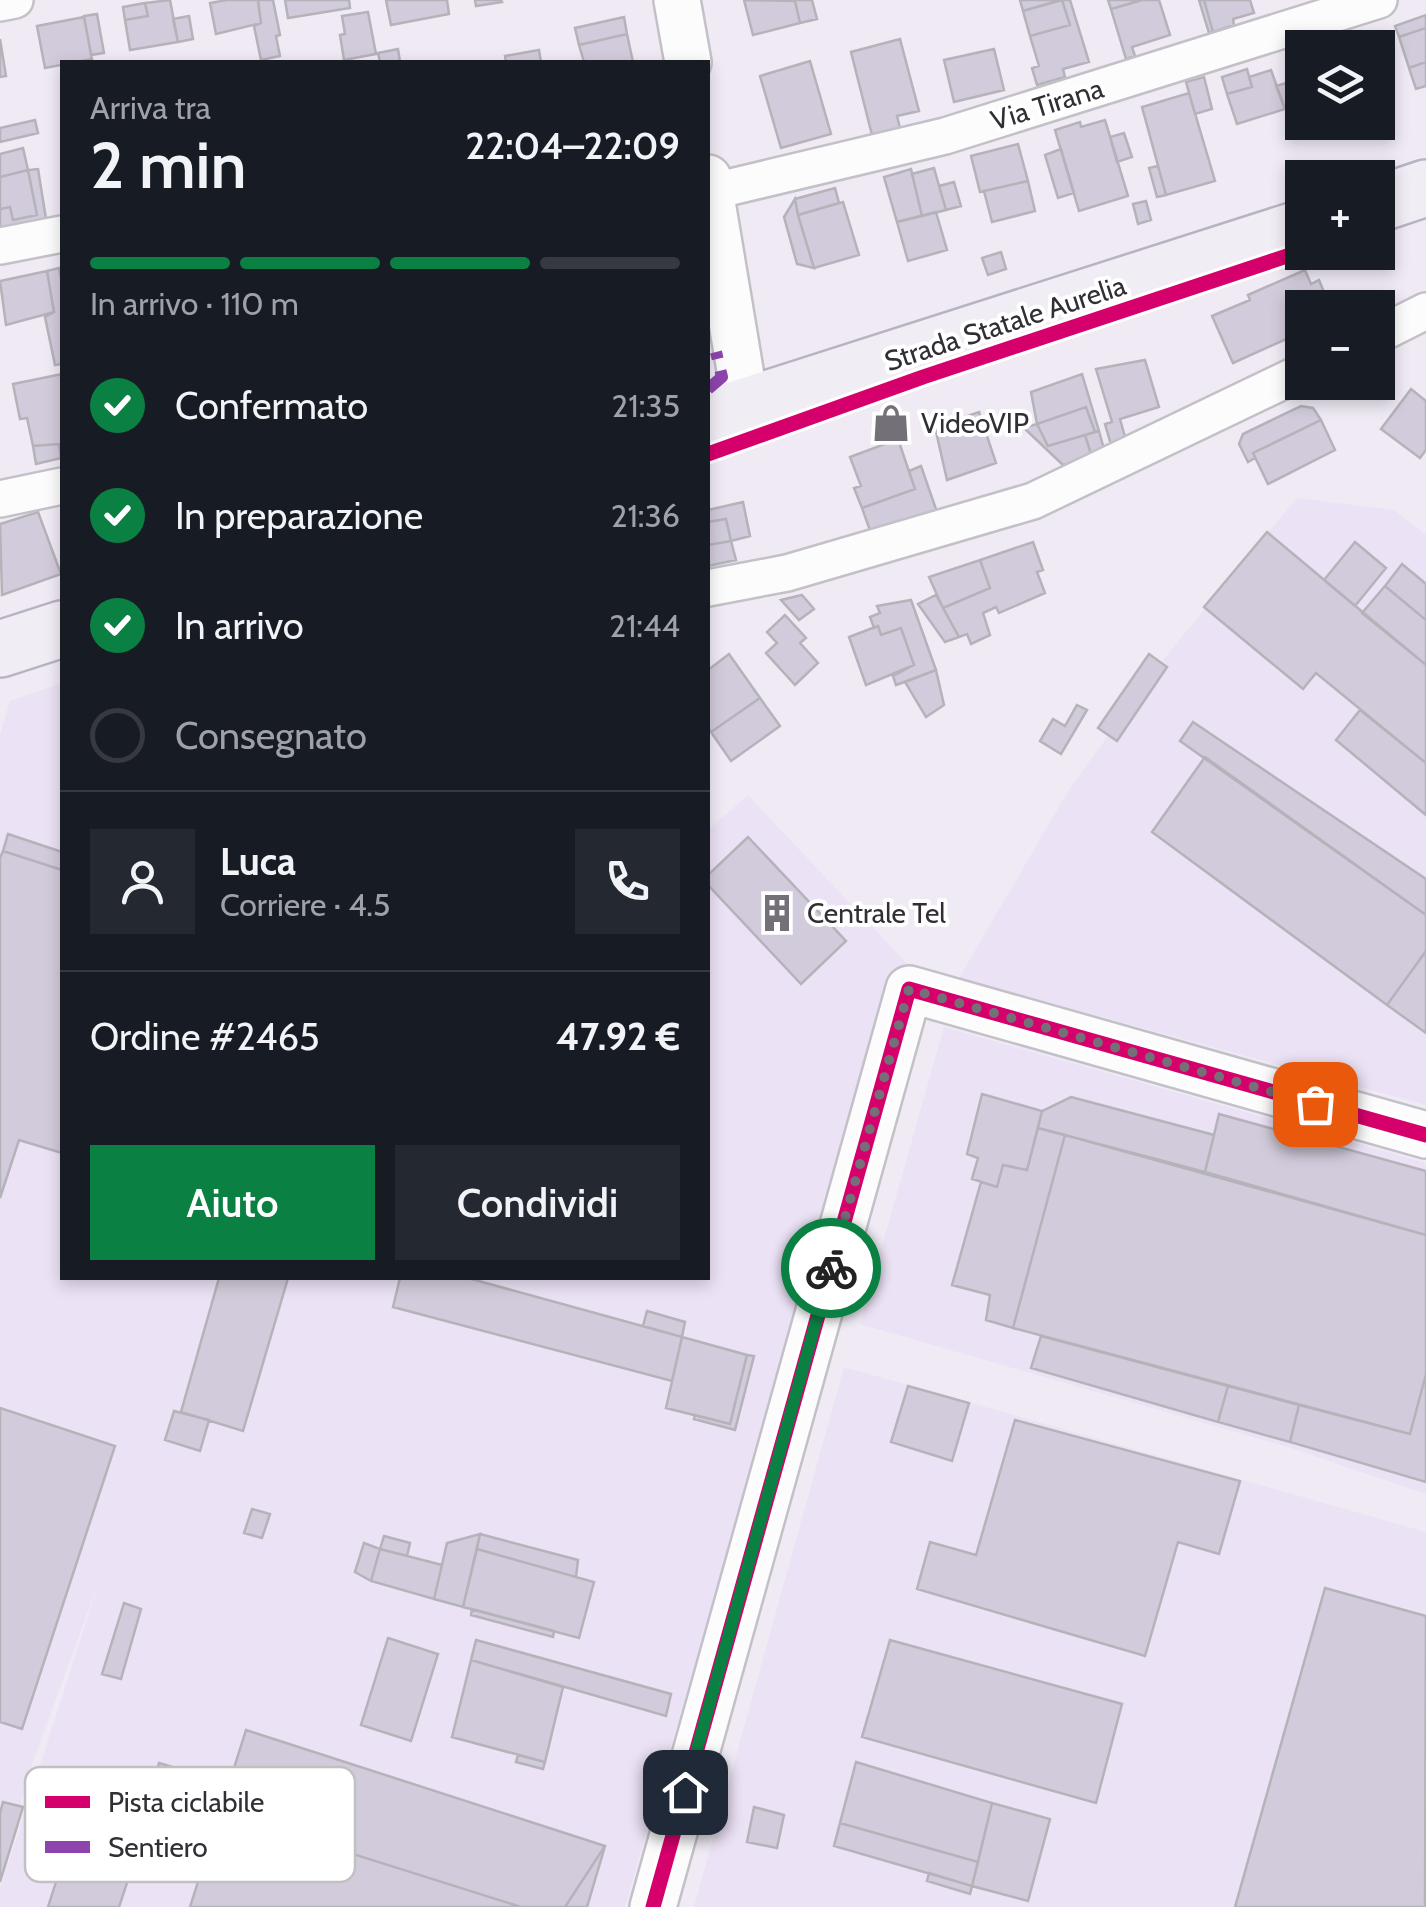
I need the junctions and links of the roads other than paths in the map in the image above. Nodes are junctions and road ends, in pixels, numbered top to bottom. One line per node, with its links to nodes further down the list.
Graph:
1 (14, 0): 4 (street)
2 (677, 0): 5 (street)
3 (1379, 0): 6 (street, Via Tirana)
4 (0, 3)
5 (688, 60)
6 (710, 185)
7 (1426, 188): 8 (main road)
8 (1395, 198)
9 (710, 199): 15 (street)
10 (1285, 233): 17 (main road, Strada Statale Aurelia)
11 (60, 234): 12 (street)
12 (0, 246)
13 (1426, 310): 14 (street)
14 (1395, 326)
15 (721, 351): 17 (street)
16 (1285, 380): 20 (street)
17 (727, 412)
18 (60, 486): 19 (street)
19 (0, 499)
20 (710, 588)
21 (60, 630): 22 (main road)
22 (0, 649)
23 (1426, 1135): 24 (street)
24 (653, 1907)

